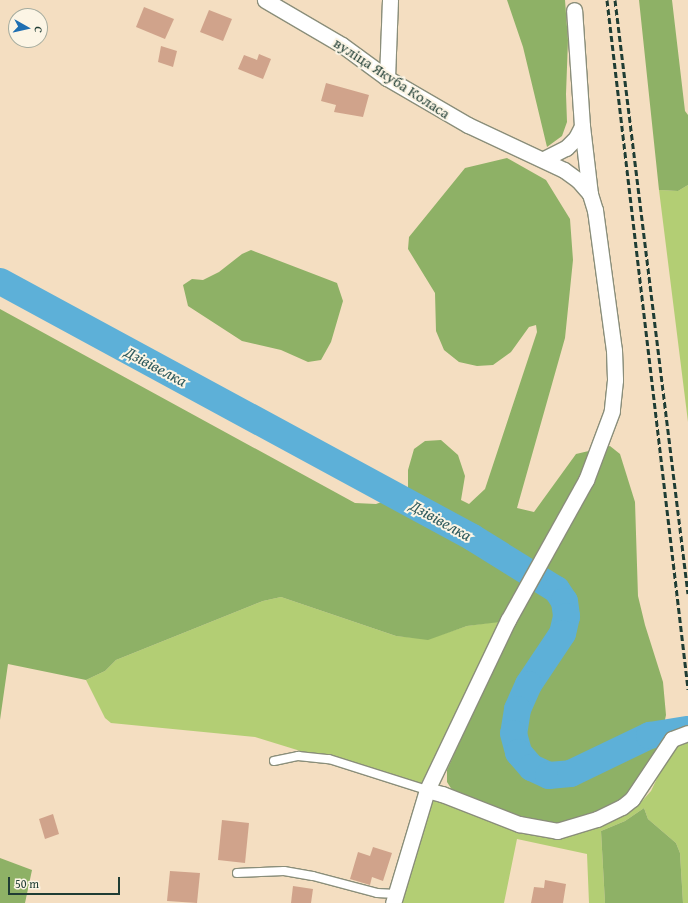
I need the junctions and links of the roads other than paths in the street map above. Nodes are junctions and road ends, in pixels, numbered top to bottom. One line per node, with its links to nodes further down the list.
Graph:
1 (265, 0): 4 (street, вуліца Якуба Коласа)
2 (390, 0): 4 (street)
3 (574, 10): 5 (street)
4 (387, 78): 6 (street, вуліца Якуба Коласа)
5 (582, 126): 6 (street); 7 (street)
6 (544, 159): 7 (street, вуліца Якуба Коласа)
7 (590, 194): 10 (street)
8 (688, 733): 10 (street)
9 (274, 761): 10 (lane)
10 (427, 790): 12 (street)
11 (237, 873): 12 (lane)
12 (394, 898)

